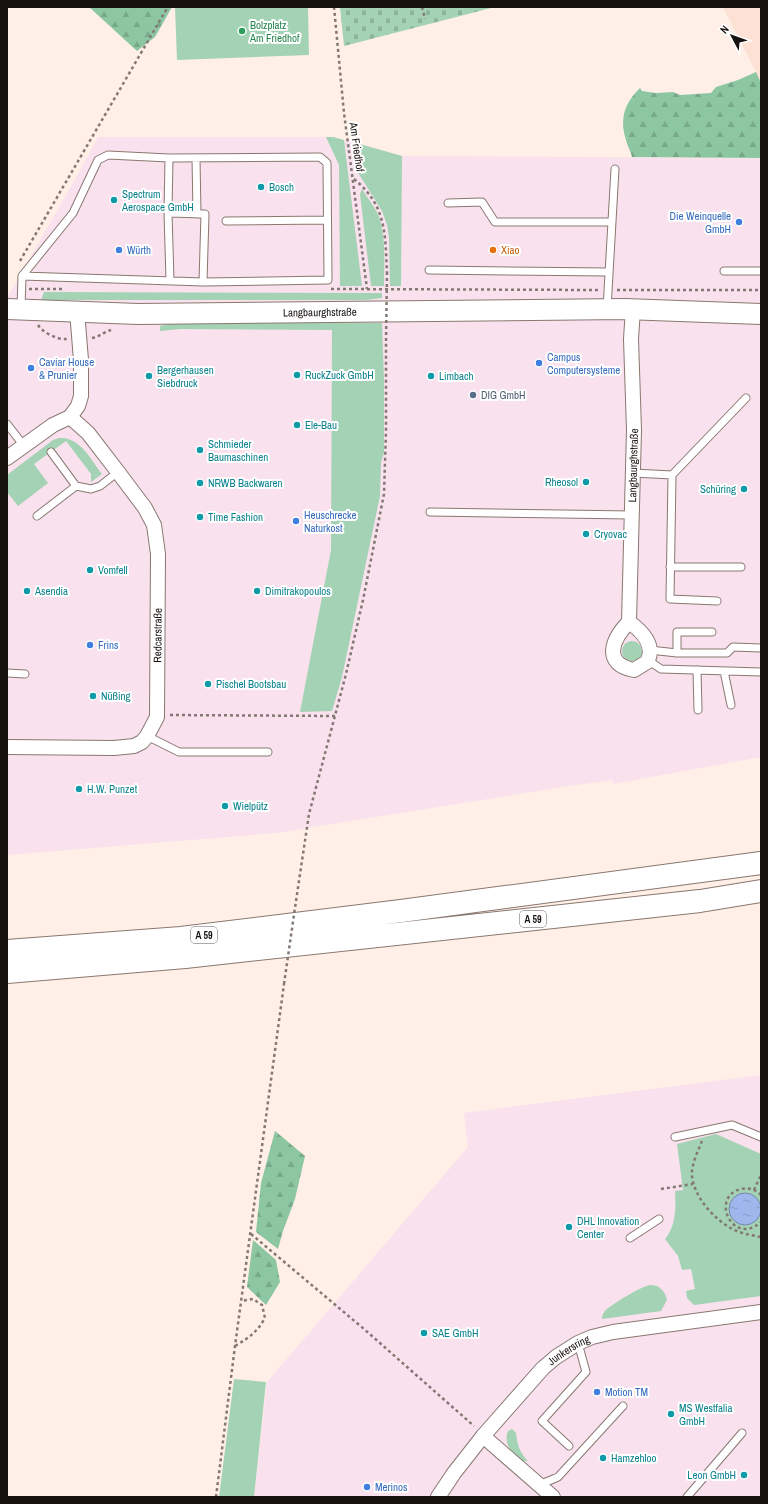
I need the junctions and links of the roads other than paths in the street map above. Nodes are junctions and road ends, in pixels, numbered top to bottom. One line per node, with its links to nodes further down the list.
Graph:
1 (169, 158): 2 (lane); 5 (lane); 14 (lane)
2 (196, 158): 6 (lane); 7 (lane)
3 (615, 169): 9 (lane)
4 (448, 203): 9 (lane)
5 (168, 213): 6 (lane); 15 (lane)
6 (197, 214): 16 (lane)
7 (327, 220): 8 (lane); 16 (lane)
8 (226, 221)
9 (611, 222): 13 (lane)
10 (429, 270): 13 (lane)
11 (724, 271): 12 (lane)
12 (761, 271)
13 (609, 272): 18 (lane)
14 (22, 276): 15 (lane); 17 (lane)
15 (170, 280): 16 (lane)
16 (203, 282)
17 (14, 309): 21 (main road, Langbaurghstraße)
18 (607, 309): 19 (main road, Langbaurghstraße); 21 (main road, Langbaurghstraße)
19 (633, 309): 22 (main road, Langbaurghstraße); 31 (street, Langbaurghstraße)
20 (761, 309): 22 (main road, Langbaurghstraße)
21 (77, 311): 25 (street)
22 (739, 313): 23 (main road, Langbaurghstraße)
23 (761, 314)
24 (746, 398): 32 (lane)
25 (70, 417): 27 (street); 30 (street, Redcarstraße)
26 (7, 424): 27 (lane)
27 (24, 446): 29 (street)
28 (51, 452): 33 (lane)
29 (7, 458)
30 (118, 472): 33 (lane); 52 (street, Redcarstraße)
31 (632, 473): 32 (lane); 35 (street, Langbaurghstraße)
32 (672, 476): 37 (lane)
33 (76, 486): 36 (lane)
34 (430, 512): 35 (lane)
35 (632, 515): 40 (street, Langbaurghstraße)
36 (37, 516)
37 (670, 567): 38 (lane); 39 (lane)
38 (741, 567)
39 (717, 600)
40 (629, 622): 44 (street); 44 (street)
41 (712, 632): 43 (lane)
42 (761, 648): 43 (lane)
43 (677, 653): 44 (lane)
44 (650, 654): 45 (lane)
45 (697, 670): 46 (lane); 51 (lane)
46 (724, 671): 47 (lane); 50 (lane)
47 (761, 672)
48 (7, 673): 49 (lane)
49 (25, 674)
50 (731, 705)
51 (698, 710)
52 (147, 736): 53 (street, Redcarstraße); 54 (lane)
53 (7, 746)
54 (268, 752)
55 (761, 861): 59 (highway, A 59)
56 (761, 891): 58 (highway, A 59)
57 (761, 900): 58 (highway)
58 (700, 901): 60 (highway, A 59)
59 (7, 951)
60 (7, 972)
61 (675, 1137): 62 (lane)
62 (761, 1137)
63 (659, 1219): 64 (lane)
64 (630, 1238)
65 (761, 1312): 66 (street, Junkersring)
66 (578, 1343): 69 (street, Junkersring); 70 (lane)
67 (623, 1406): 71 (lane)
68 (742, 1432): 74 (lane)
69 (483, 1436): 71 (street); 72 (street, Junkersring)
70 (569, 1446)
71 (539, 1485): 73 (street)
72 (438, 1497)
73 (554, 1497)
74 (686, 1497)

